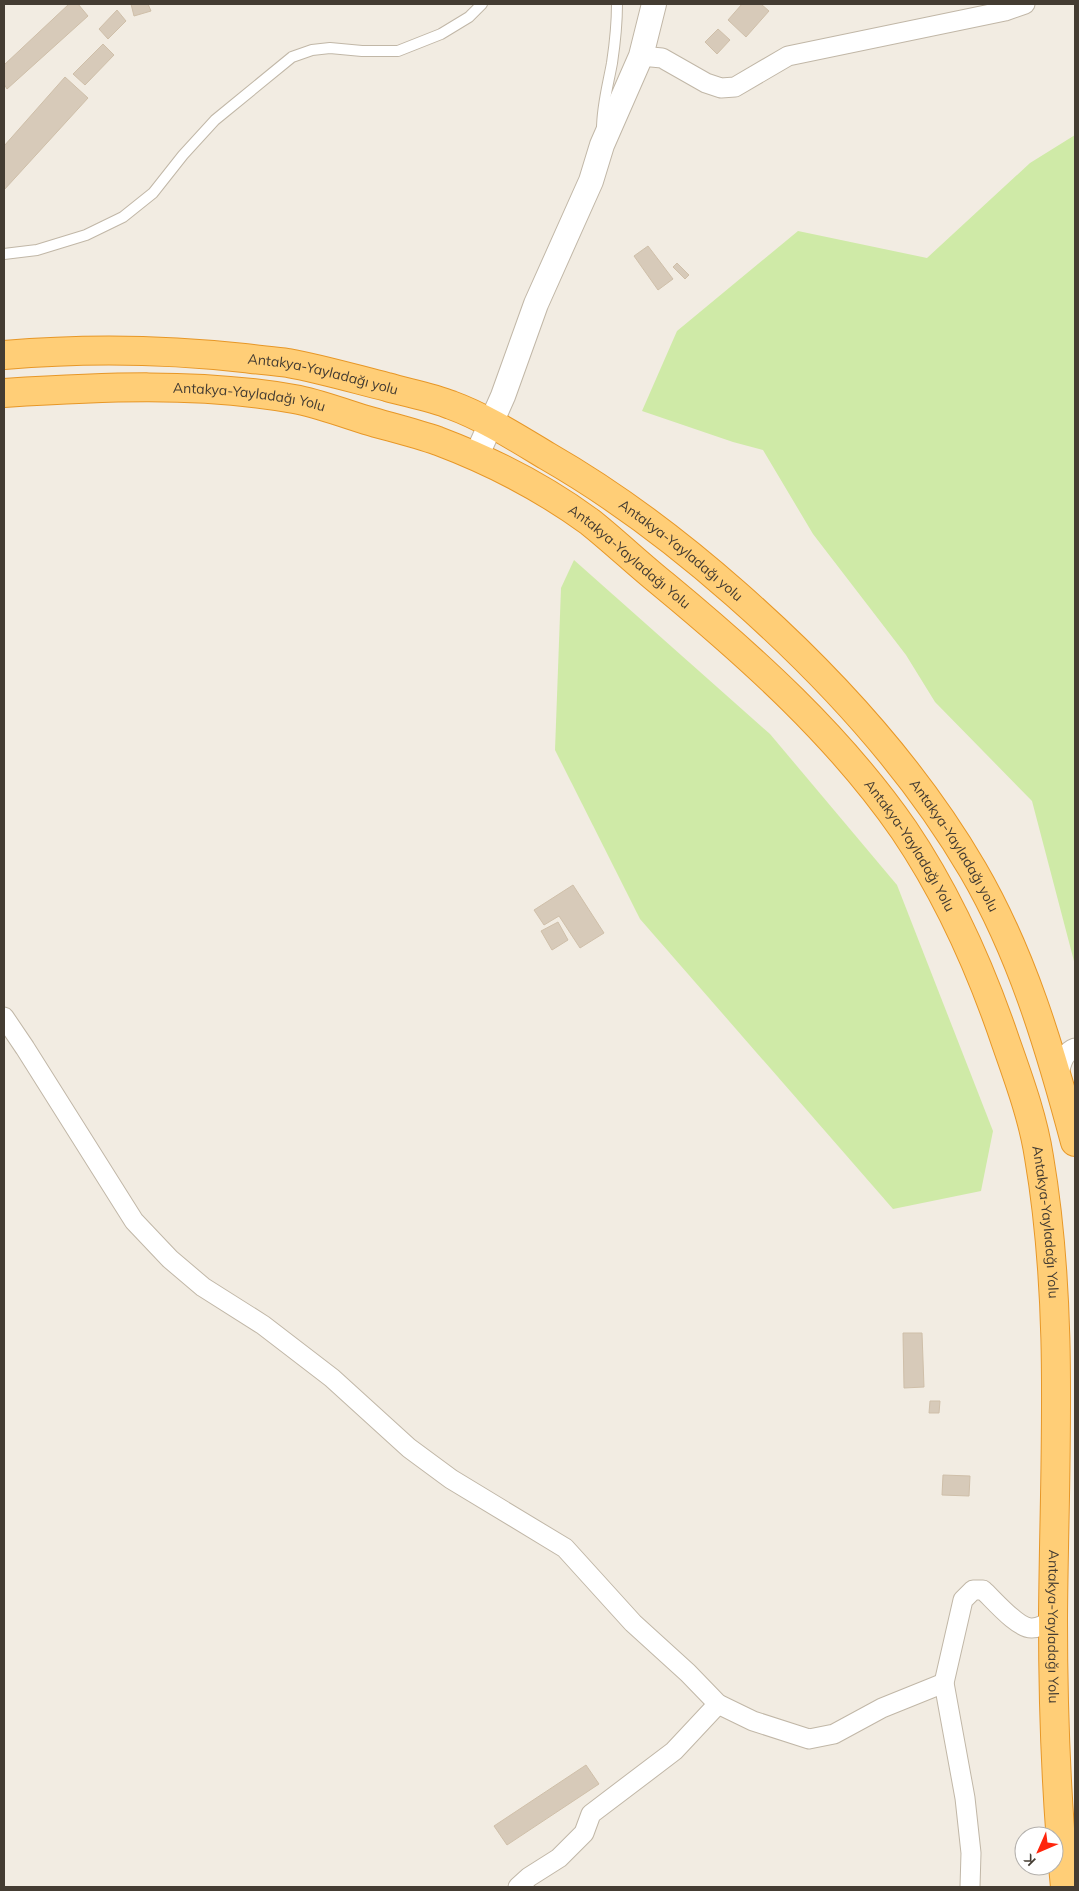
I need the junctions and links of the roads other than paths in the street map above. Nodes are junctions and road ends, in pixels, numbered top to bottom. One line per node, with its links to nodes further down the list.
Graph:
1 (482, 4): 7 (lane)
2 (617, 4): 6 (lane)
3 (654, 4): 5 (street)
4 (1025, 4): 5 (street)
5 (641, 56): 6 (street)
6 (602, 145): 10 (street)
7 (4, 254)
8 (4, 355): 10 (highway, Antakya-Yayladağı yolu)
9 (4, 393): 11 (highway, Antakya-Yayladağı Yolu)
10 (490, 424): 11 (street); 14 (highway, Antakya-Yayladağı yolu)
11 (476, 457): 16 (highway, Antakya-Yayladağı Yolu)
12 (4, 1017): 18 (street)
13 (1075, 1048): 14 (street)
14 (1058, 1077): 15 (highway, Antakya-Yayladağı yolu)
15 (1075, 1142)
16 (1053, 1618): 17 (street); 21 (highway, Antakya-Yayladağı Yolu)
17 (944, 1683): 18 (street); 20 (street)
18 (718, 1704): 19 (street)
19 (518, 1887)
20 (970, 1887)
21 (1065, 1887)

